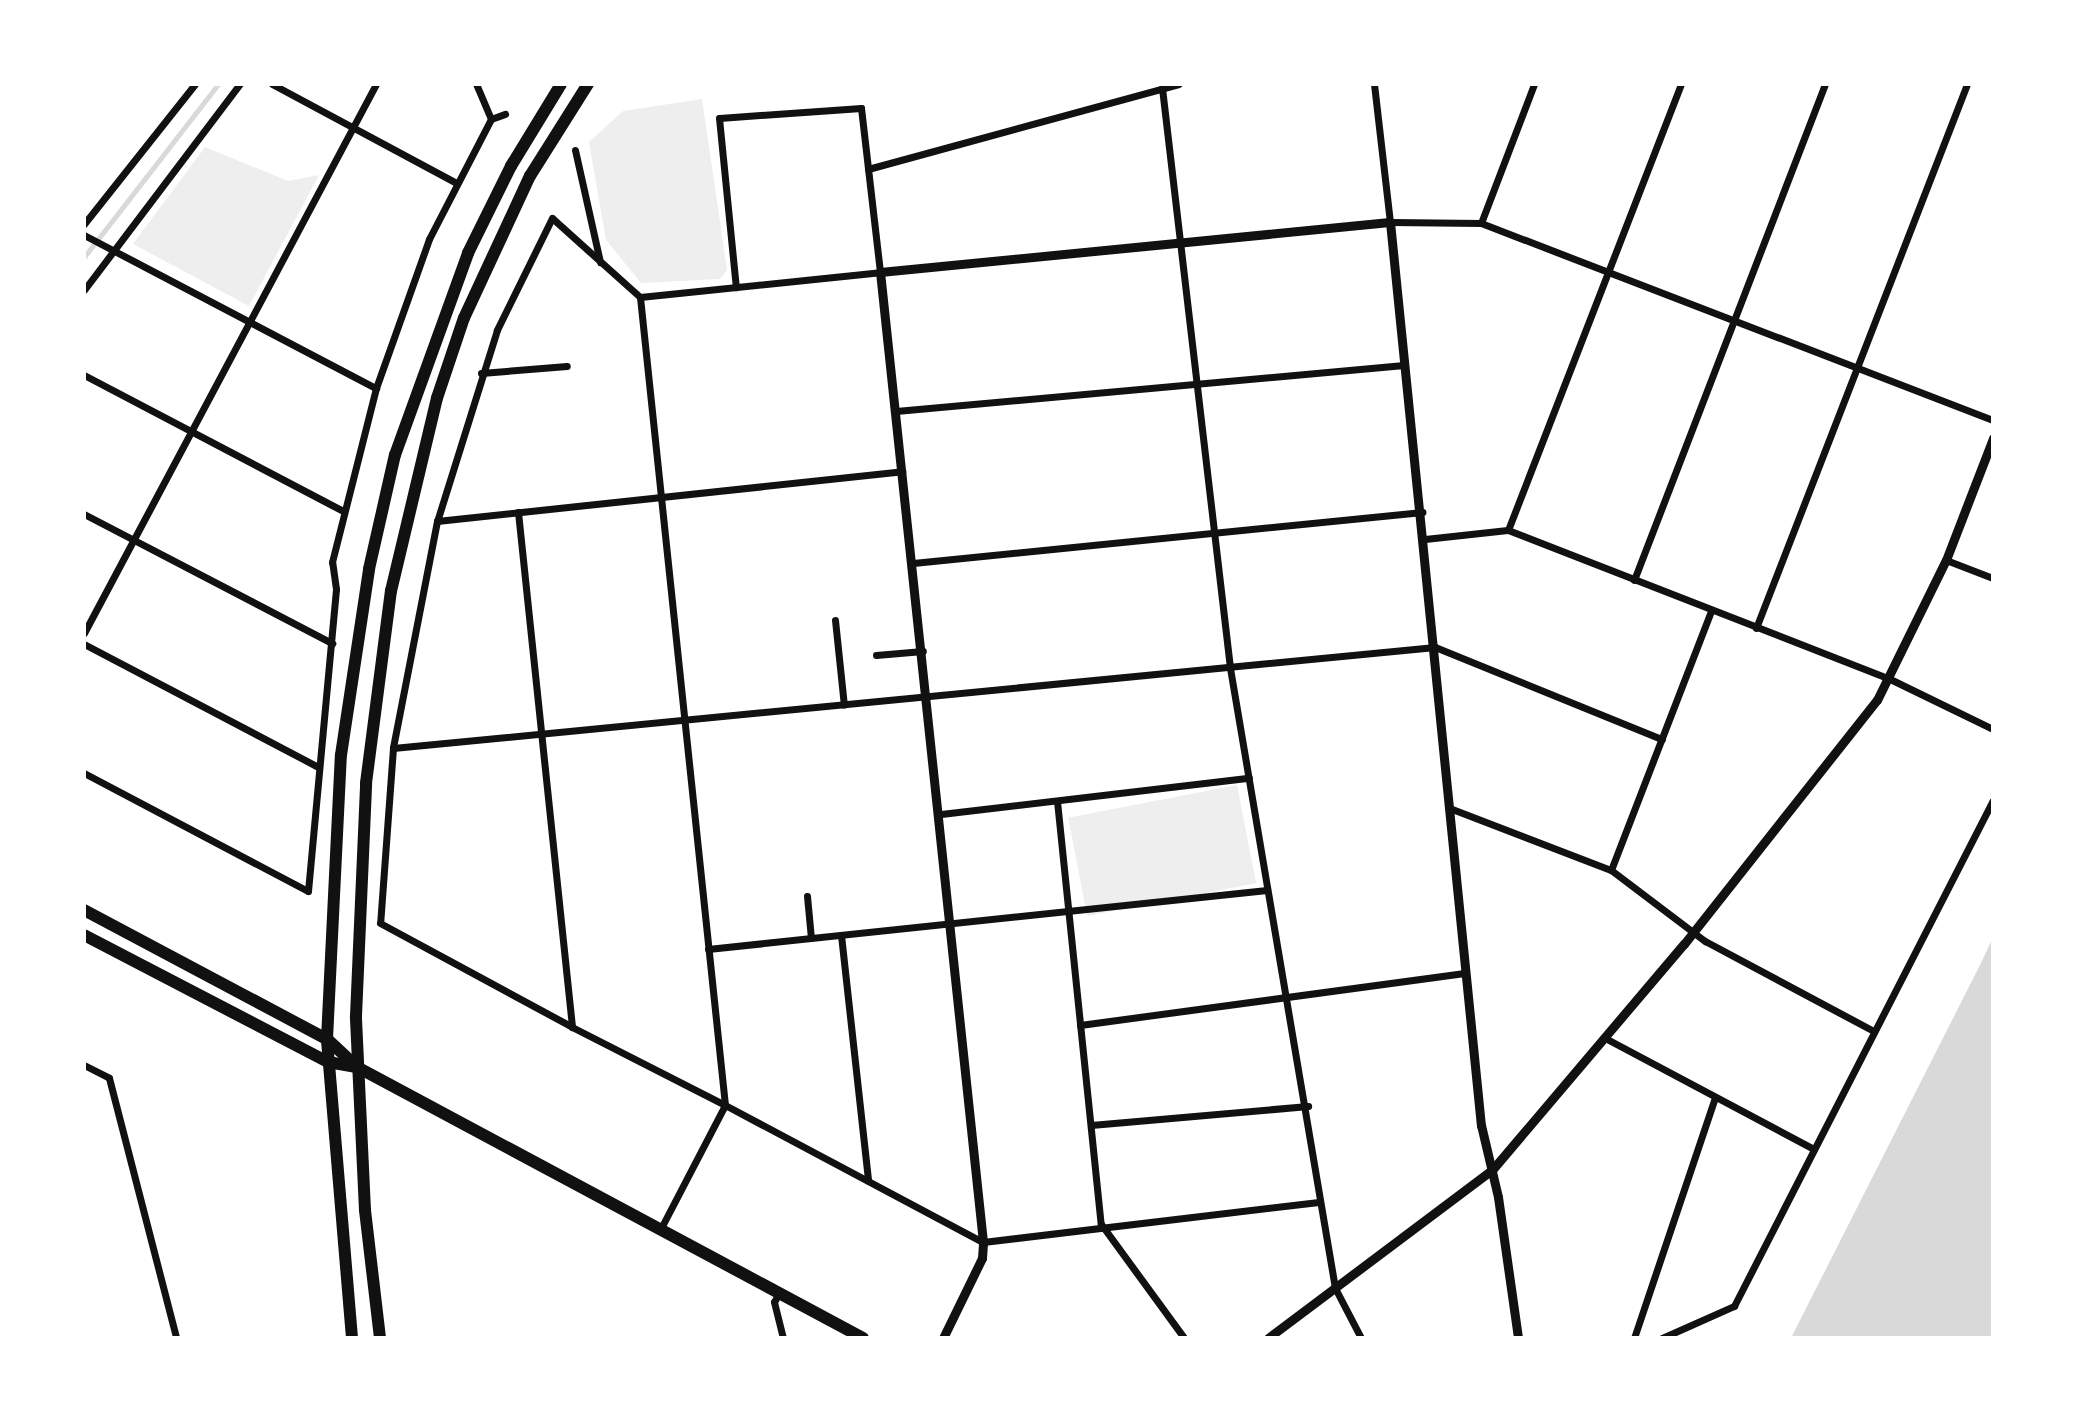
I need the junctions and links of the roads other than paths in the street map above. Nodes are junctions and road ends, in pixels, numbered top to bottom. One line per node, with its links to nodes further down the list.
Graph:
1 (195, 84): 23 (street)
2 (240, 84): 26 (street)
3 (272, 84): 17 (street)
4 (376, 84): 17 (street)
5 (476, 84): 16 (street)
6 (561, 84): 103 (main road)
7 (588, 84): 106 (main road)
8 (1179, 84): 14 (street)
9 (1374, 84): 21 (street)
10 (1534, 84): 22 (street)
11 (1681, 84): 29 (street)
12 (1825, 84): 33 (street)
13 (1967, 84): 37 (street)
14 (1162, 88): 19 (street); 25 (street)
15 (505, 114): 16 (street)
16 (491, 119): 20 (street)
17 (353, 126): 20 (street); 34 (street)
18 (575, 150): 27 (street)
19 (868, 169): 28 (street); 30 (street)
20 (455, 182): 41 (street)
21 (1390, 222): 22 (street); 25 (street); 35 (street)
22 (1481, 223): 29 (street)
23 (84, 224)
24 (84, 236): 26 (street)
25 (1180, 242): 28 (street); 40 (street)
26 (113, 251): 31 (street); 34 (street)
27 (601, 265): 32 (street); 38 (street)
28 (880, 272): 30 (street); 42 (street)
29 (1608, 272): 33 (street); 53 (street)
30 (736, 287): 32 (street)
31 (84, 290)
32 (640, 297): 47 (street)
33 (1734, 320): 37 (street); 60 (street)
34 (249, 322): 41 (street); 44 (street)
35 (1404, 365): 40 (street); 50 (street)
36 (567, 366): 38 (street)
37 (1857, 368): 43 (street); 63 (street)
38 (481, 373): 52 (street)
39 (84, 375): 44 (street)
40 (1196, 385): 42 (street); 54 (street)
41 (376, 388): 48 (street)
42 (896, 411): 46 (street)
43 (1993, 420)
44 (190, 432): 48 (street); 56 (street)
45 (1993, 438): 57 (street)
46 (902, 471): 47 (street); 58 (street)
47 (661, 497): 49 (street); 74 (street)
48 (343, 511): 65 (street)
49 (518, 512): 52 (street); 76 (street)
50 (1422, 512): 54 (street); 55 (street)
51 (84, 514): 56 (street)
52 (437, 521): 78 (street)
53 (1508, 530): 55 (street); 60 (street)
54 (1214, 533): 58 (street); 70 (street)
55 (1425, 539): 67 (street)
56 (133, 540): 64 (street); 65 (street)
57 (1946, 560): 59 (street); 71 (street)
58 (913, 563): 68 (street)
59 (1993, 578)
60 (1634, 580): 61 (street)
61 (1711, 611): 63 (street); 77 (street)
62 (835, 620): 73 (street)
63 (1756, 628): 71 (street)
64 (84, 633)
65 (332, 643): 79 (street)
66 (84, 644): 79 (street)
67 (1435, 647): 70 (street); 77 (street); 84 (street)
68 (923, 651): 69 (street); 72 (street)
69 (876, 655)
70 (1230, 668): 72 (street); 81 (street)
71 (1890, 679): 75 (street); 92 (street)
72 (927, 697): 73 (street); 85 (street)
73 (844, 705): 74 (street)
74 (684, 720): 76 (street); 96 (street)
75 (1993, 729)
76 (539, 734): 78 (street); 100 (street)
77 (1662, 739): 86 (street)
78 (393, 748): 100 (street)
79 (316, 766): 80 (street)
80 (84, 773)
81 (1249, 778): 83 (street); 87 (street)
82 (1993, 800): 101 (street)
83 (1057, 801): 85 (street); 90 (street)
84 (1452, 809): 86 (street); 97 (street)
85 (941, 814): 91 (street)
86 (1611, 870): 92 (street)
87 (1267, 890): 90 (street); 98 (street)
88 (807, 896): 95 (street)
89 (84, 910): 103 (main road)
90 (1068, 910): 91 (street); 99 (street)
91 (953, 924): 94 (street); 117 (street)
92 (1693, 932): 101 (street); 102 (street)
93 (84, 935): 104 (main road)
94 (841, 935): 95 (street); 113 (street)
95 (811, 938): 96 (street)
96 (708, 949): 108 (street)
97 (1464, 973): 98 (street); 112 (street)
98 (1288, 1000): 99 (street); 109 (street)
99 (1080, 1025): 110 (street)
100 (572, 1027): 108 (street)
101 (1872, 1030): 111 (street)
102 (1605, 1038): 107 (street); 112 (street)
103 (327, 1039): 104 (main road); 106 (main road)
104 (328, 1062): 106 (main road); 121 (main road)
105 (84, 1065): 120 (street)
106 (357, 1067): 116 (main road); 122 (main road)
107 (1714, 1100): 111 (street); 130 (street)
108 (725, 1105): 113 (street); 116 (street)
109 (1308, 1106): 110 (street); 114 (street)
110 (1091, 1125): 115 (street)
111 (1812, 1148): 131 (street)
112 (1492, 1170): 118 (street); 129 (street)
113 (868, 1181): 117 (street)
114 (1319, 1202): 115 (street); 118 (street)
115 (1101, 1224): 117 (street); 126 (street)
116 (660, 1230): 119 (main road)
117 (983, 1242): 125 (street)
118 (1335, 1288): 127 (street); 128 (street)
119 (779, 1293): 123 (street); 124 (main road)
120 (176, 1338)
121 (352, 1338)
122 (380, 1338)
123 (783, 1338)
124 (863, 1338)
125 (943, 1338)
126 (1184, 1338)
127 (1268, 1338)
128 (1361, 1338)
129 (1518, 1338)
130 (1634, 1338)
131 (1662, 1338)

